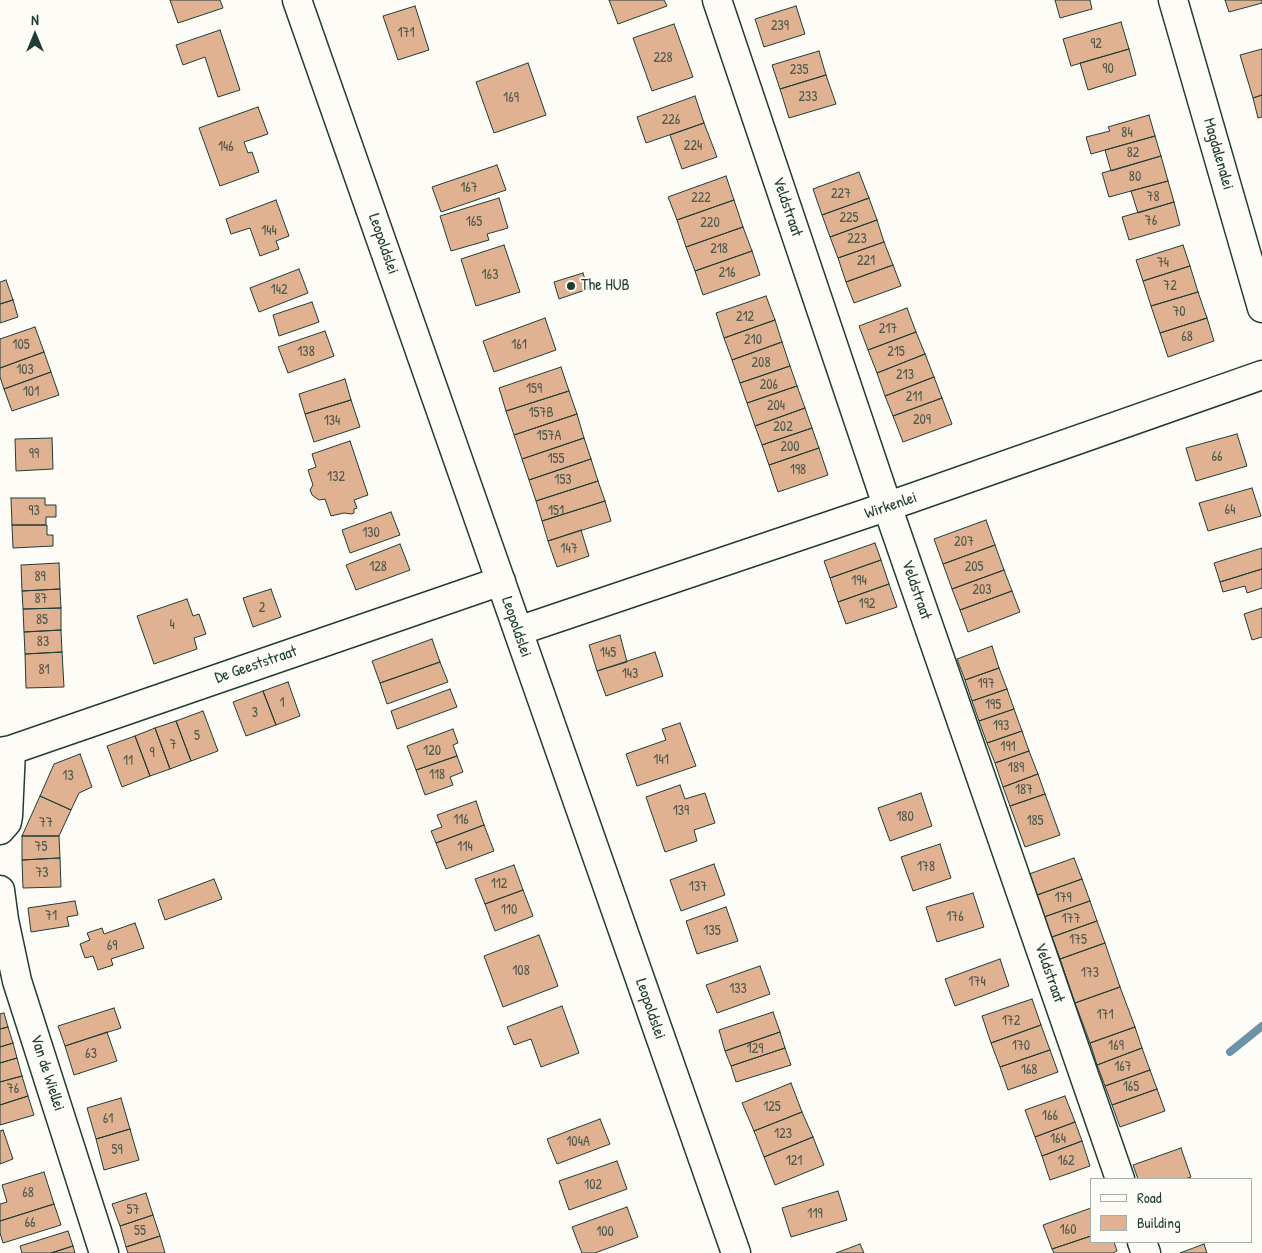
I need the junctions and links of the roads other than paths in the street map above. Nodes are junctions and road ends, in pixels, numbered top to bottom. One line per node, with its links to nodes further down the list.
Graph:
1 (297, 0): 7 (street, Leopoldslei)
2 (717, 0): 6 (street, Veldstraat)
3 (1174, 0): 4 (street, Magdalenalei)
4 (1262, 308)
5 (1262, 375): 6 (street, Wirkenlei)
6 (887, 506): 8 (street, Wirkenlei); 12 (street, Veldstraat)
7 (501, 581): 8 (street, Leopoldslei); 9 (street, De Geeststraat)
8 (518, 631): 14 (street, Leopoldslei)
9 (5, 751): 10 (street)
10 (0, 830)
11 (0, 890): 13 (street, Van de Wiellei)
12 (1120, 1178)
13 (104, 1253)
14 (736, 1253)

